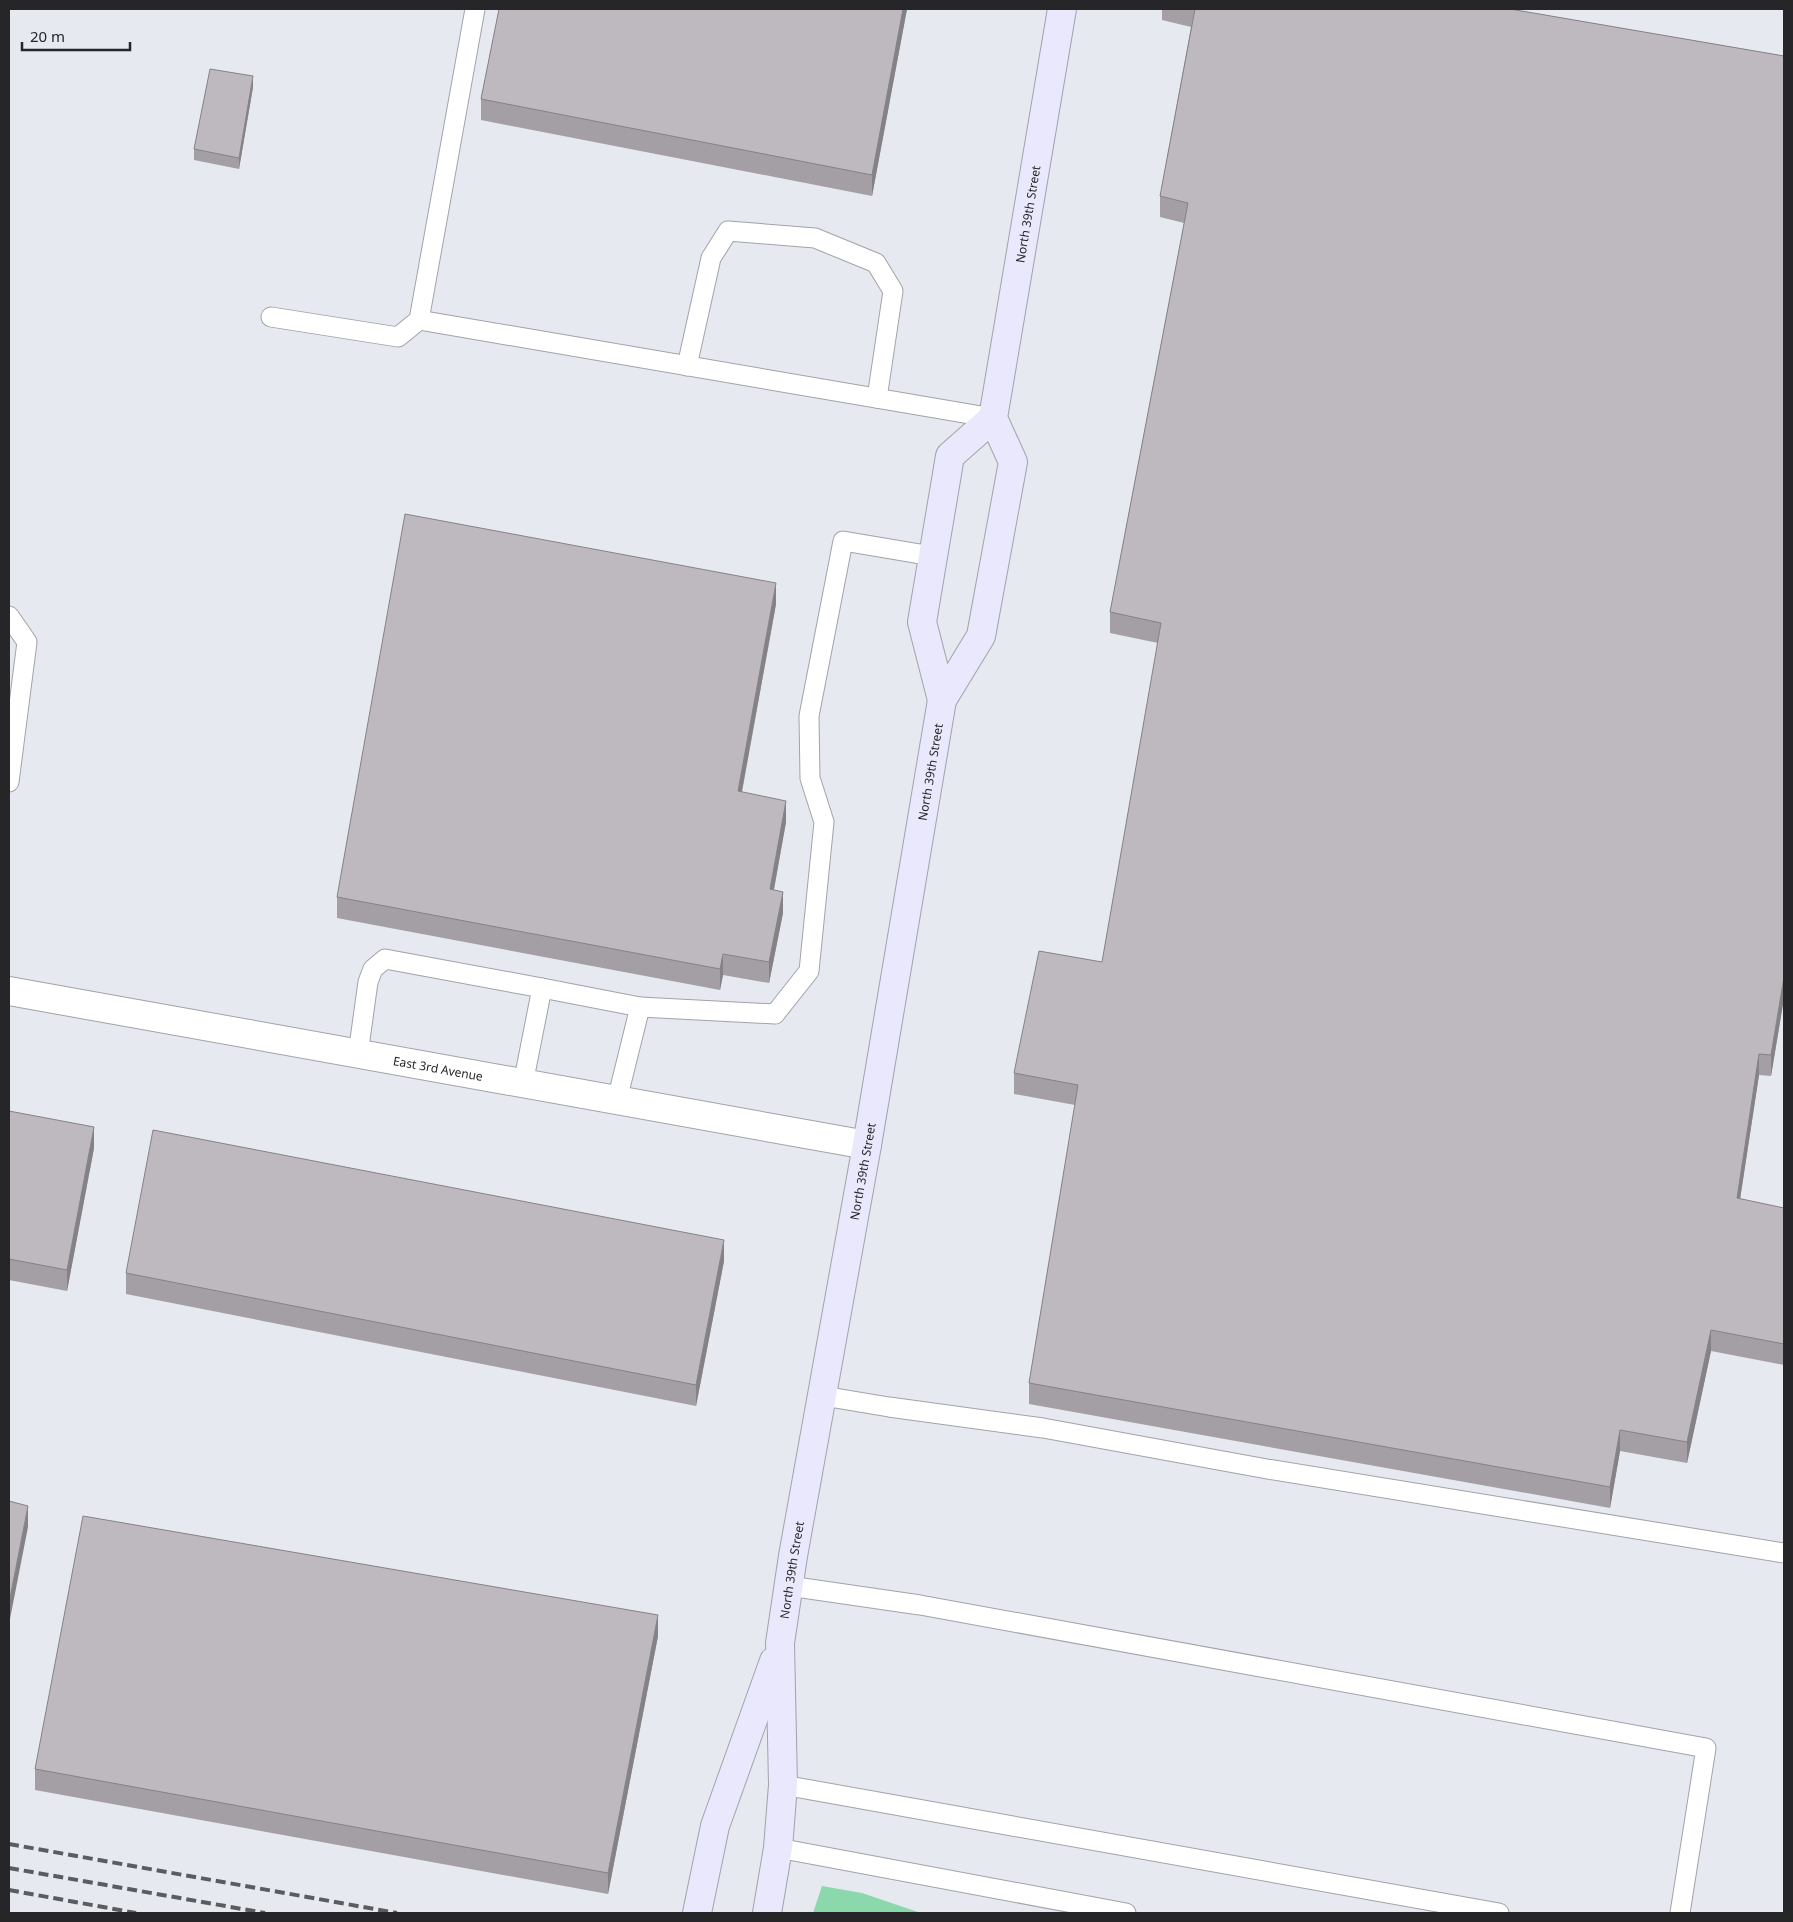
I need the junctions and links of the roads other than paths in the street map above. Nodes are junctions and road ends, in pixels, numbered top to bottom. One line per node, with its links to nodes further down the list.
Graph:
1 (475, 9): 4 (lane)
2 (1062, 9): 7 (main road, North 39th Street)
3 (271, 318): 4 (lane)
4 (419, 320): 5 (lane)
5 (687, 366): 6 (lane); 6 (lane)
6 (877, 398): 7 (lane)
7 (993, 418): 8 (main road, North 39th Street); 10 (main road, North 39th Street)
8 (932, 556): 10 (main road, North 39th Street); 14 (lane)
9 (9, 616): 11 (lane)
10 (942, 700): 18 (main road, North 39th Street)
11 (9, 782)
12 (542, 988): 14 (lane); 15 (lane); 16 (lane)
13 (9, 991): 15 (street, East 3rd Avenue)
14 (640, 1007): 17 (lane)
15 (358, 1054): 16 (street, East 3rd Avenue)
16 (523, 1084): 17 (street, East 3rd Avenue)
17 (617, 1100): 18 (street, East 3rd Avenue)
18 (867, 1145): 19 (main road, North 39th Street)
19 (823, 1396): 20 (lane); 21 (main road, North 39th Street)
20 (1784, 1553)
21 (789, 1586): 22 (main road, North 39th Street); 29 (lane)
22 (780, 1643): 23 (main road, North 39th Street); 25 (main road, North 39th Street)
23 (783, 1784): 24 (main road, North 39th Street); 28 (lane)
24 (778, 1848): 26 (main road, North 39th Street); 27 (lane)
25 (697, 1913)
26 (767, 1913)
27 (1126, 1913)
28 (1499, 1913)
29 (1680, 1913)

